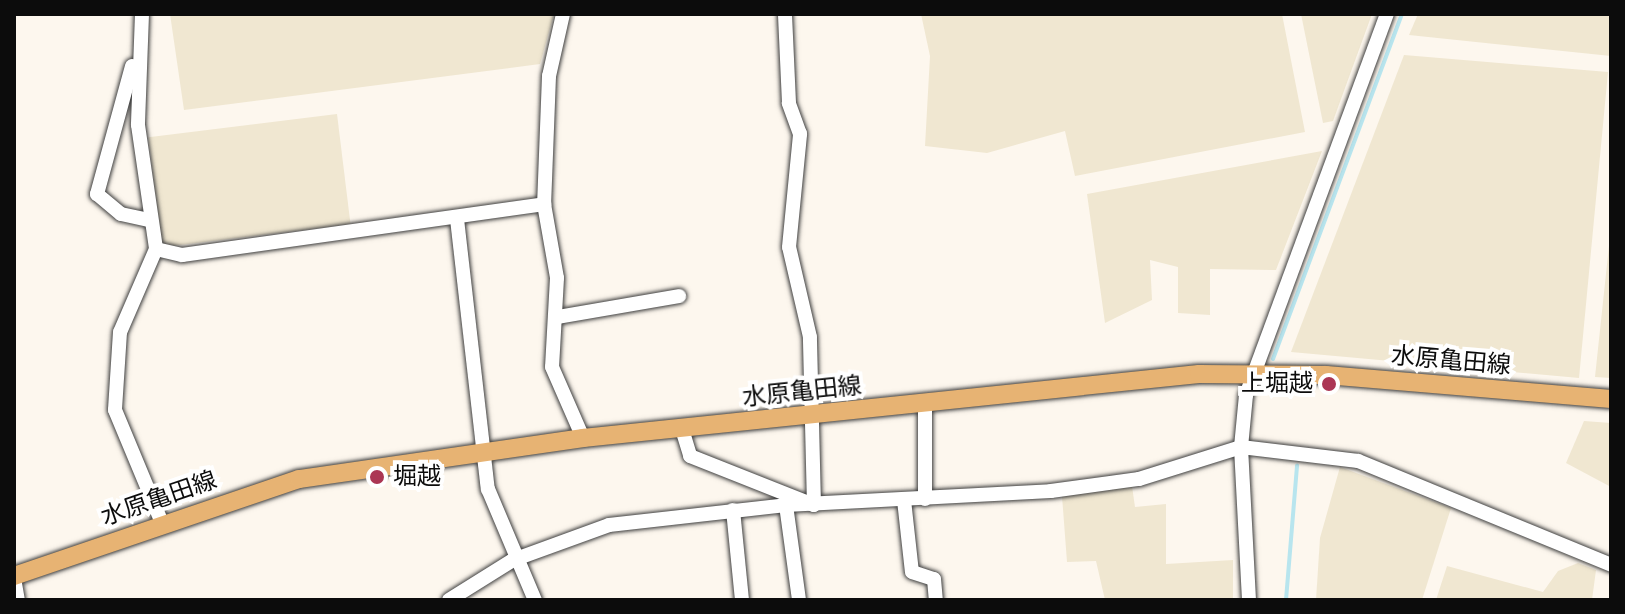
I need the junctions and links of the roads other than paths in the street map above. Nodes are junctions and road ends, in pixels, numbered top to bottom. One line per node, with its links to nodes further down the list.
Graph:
1 (142, 14): 5 (street)
2 (563, 14): 6 (street)
3 (785, 14): 15 (street)
4 (1387, 14): 12 (street)
5 (136, 54): 8 (street); 8 (street)
6 (544, 204): 7 (street); 11 (street)
7 (457, 219): 9 (street); 19 (street)
8 (149, 220): 9 (street)
9 (156, 249): 25 (street)
10 (679, 296): 11 (street)
11 (558, 317): 17 (street)
12 (1253, 374): 13 (main road, 水原亀田線); 14 (main road, 水原亀田線); 18 (street)
13 (1611, 399)
14 (925, 404): 15 (main road, 水原亀田線); 20 (street)
15 (814, 414): 16 (main road, 水原亀田線); 23 (street)
16 (682, 429): 17 (main road, 水原亀田線); 23 (street)
17 (583, 438): 19 (main road, 水原亀田線)
18 (1241, 447): 20 (street); 27 (street); 35 (street)
19 (480, 451): 25 (main road, 水原亀田線); 26 (street)
20 (925, 499): 21 (street)
21 (904, 500): 23 (street); 34 (street)
22 (786, 505): 23 (street); 24 (street); 33 (street)
23 (814, 505)
24 (733, 510): 26 (street); 32 (street)
25 (162, 523): 28 (main road, 水原亀田線)
26 (513, 560): 30 (street); 31 (street)
27 (1611, 565)
28 (14, 577): 29 (street)
29 (18, 600)
30 (449, 600)
31 (535, 600)
32 (742, 600)
33 (799, 600)
34 (936, 600)
35 (1249, 600)

